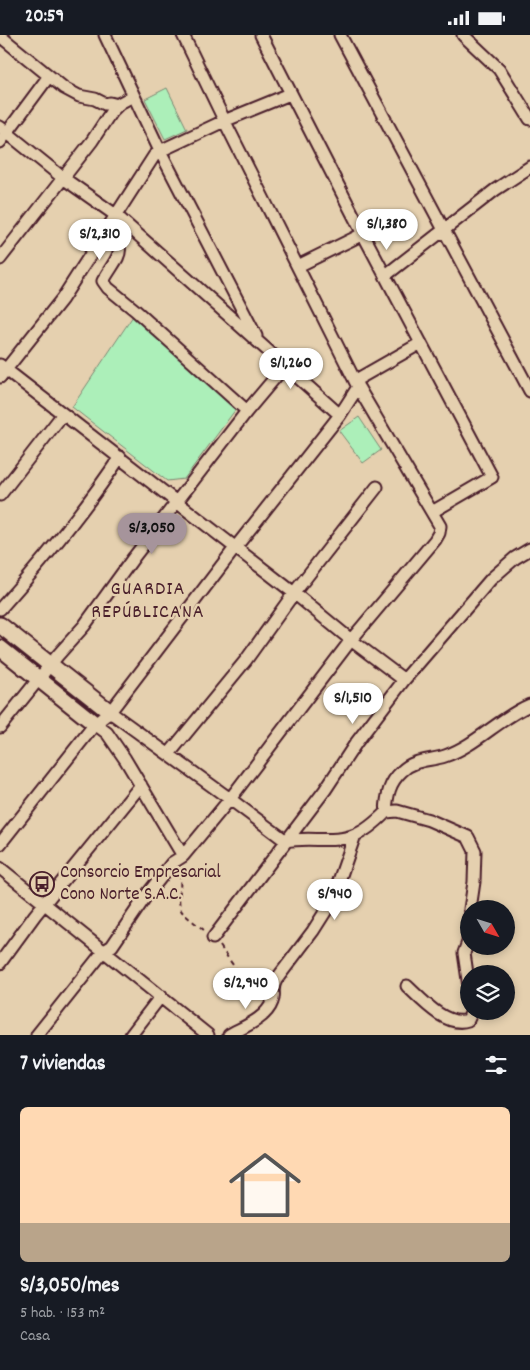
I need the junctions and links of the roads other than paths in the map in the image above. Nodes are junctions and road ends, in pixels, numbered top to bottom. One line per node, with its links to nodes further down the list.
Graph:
1 (105, 35): 9 (street)
2 (183, 35): 12 (street)
3 (261, 35): 8 (street)
4 (340, 35): 18 (street)
5 (463, 35): 11 (street)
6 (0, 36): 7 (street)
7 (49, 76): 10 (street); 13 (street)
8 (290, 94): 12 (street); 19 (street)
9 (133, 96): 10 (street); 14 (street)
10 (118, 105): 16 (street)
11 (530, 119)
12 (224, 121): 14 (street); 21 (street)
13 (2, 134): 16 (street)
14 (160, 151): 17 (street); 24 (street)
15 (530, 167): 18 (street)
16 (63, 178): 17 (street); 20 (street)
17 (115, 219): 24 (street); 26 (street); 29 (street)
18 (445, 230): 22 (street); 28 (street)
19 (363, 234): 21 (street); 22 (street)
20 (0, 259)
21 (298, 266): 27 (street)
22 (386, 275): 23 (street)
23 (422, 343): 27 (street); 36 (street)
24 (260, 344): 25 (street)
25 (284, 367): 29 (street); 31 (street)
26 (2, 371): 30 (street)
27 (357, 383): 31 (street); 36 (street)
28 (530, 391)
29 (247, 411): 35 (street)
30 (63, 414): 32 (street); 34 (street)
31 (340, 415): 37 (street)
32 (120, 457): 35 (street); 40 (street)
33 (377, 487): 39 (street)
34 (0, 495)
35 (176, 502): 37 (street); 44 (street)
36 (432, 512): 42 (street)
37 (235, 548): 39 (street); 48 (street)
38 (530, 549): 46 (street)
39 (294, 593): 42 (street); 51 (street)
40 (0, 609)
41 (0, 625): 44 (street)
42 (351, 640): 46 (street); 53 (street)
43 (0, 648): 45 (street)
44 (50, 665): 45 (street); 48 (street)
45 (38, 679): 49 (street); 50 (street)
46 (404, 680): 56 (street)
47 (530, 705): 54 (street)
48 (110, 713): 49 (street); 51 (street)
49 (95, 724): 52 (street); 57 (street)
50 (0, 727)
51 (169, 754): 53 (street)
52 (140, 785): 58 (street); 61 (street)
53 (230, 799): 56 (street); 58 (street)
54 (386, 812): 55 (street); 60 (street)
55 (355, 835): 56 (street); 71 (street)
56 (286, 841): 62 (street)
57 (0, 844)
58 (183, 856): 63 (street)
59 (0, 868): 61 (street)
60 (471, 900)
61 (44, 905): 63 (street); 64 (street)
62 (213, 938)
63 (103, 951): 66 (street); 68 (street)
64 (0, 963)
65 (407, 986): 67 (street)
66 (161, 996): 69 (street); 70 (street)
67 (468, 1020)
68 (37, 1035)
69 (131, 1035)
70 (208, 1035)
71 (229, 1035)

